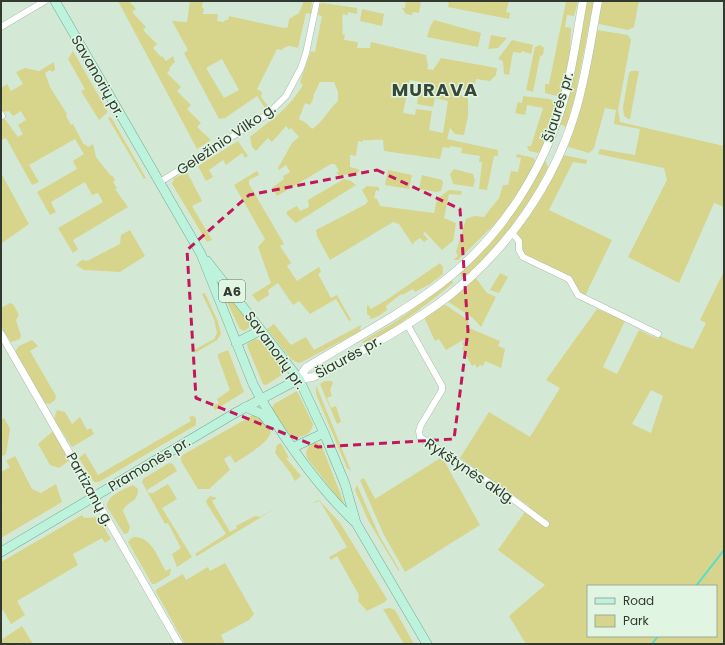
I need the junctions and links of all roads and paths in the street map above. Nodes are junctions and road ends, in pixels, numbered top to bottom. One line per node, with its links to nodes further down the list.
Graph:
1 (46, 1): 6 (street)
2 (55, 1): 11 (main road, Savanorių pr. / A6)
3 (317, 1): 11 (street, Geležinio Vilko g.)
4 (583, 1): 7 (main road, Šiaurės pr.)
5 (598, 1): 8 (main road, Šiaurės pr.)
6 (1, 27)
7 (554, 128): 8 (main road); 9 (main road, Šiaurės pr.)
8 (568, 134): 10 (main road, Šiaurės pr.)
9 (542, 157): 10 (main road); 14 (main road, Šiaurės pr.)
10 (555, 164): 12 (main road, Šiaurės pr.)
11 (160, 182): 13 (main road, Savanorių pr. / A6)
12 (512, 233): 15 (main road, Šiaurės pr.); 19 (street)
13 (201, 254): 17 (main road, Savanorių pr. / A6); 21 (main road, Savanorių pr. / A6)
14 (454, 273): 15 (main road); 20 (main road, Šiaurės pr.)
15 (456, 289): 16 (main road, Šiaurės pr.)
16 (407, 324): 22 (main road, Šiaurės pr.); 31 (street, Rykštynės aklg.)
17 (261, 330): 21 (main road); 23 (main road, Savanorių pr. / A6)
18 (1, 334): 29 (street, Partizanų g.)
19 (658, 334)
20 (357, 336): 22 (main road); 23 (main road, Šiaurės pr.)
21 (236, 343): 24 (main road, Savanorių pr. / A6)
22 (357, 352): 23 (main road, Šiaurės pr.)
23 (299, 379): 24 (main road, Pramonės pr.); 26 (main road, Savanorių pr. / A6)
24 (261, 399): 25 (main road, Pramonės pr.); 27 (main road, Savanorių pr. / A6)
25 (246, 407): 28 (main road); 29 (main road, Pramonės pr.)
26 (324, 433): 27 (main road); 30 (main road, Savanorių pr. / A6)
27 (294, 447): 28 (main road, Savanorių pr. / A6)
28 (300, 456): 30 (main road, Savanorių pr. / A6)
29 (94, 497): 32 (main road, Pramonės pr.); 33 (street, Partizanų g.)
30 (356, 523): 34 (main road, Savanorių pr. / A6)
31 (546, 524)
32 (1, 552)
33 (179, 644)
34 (427, 644)

